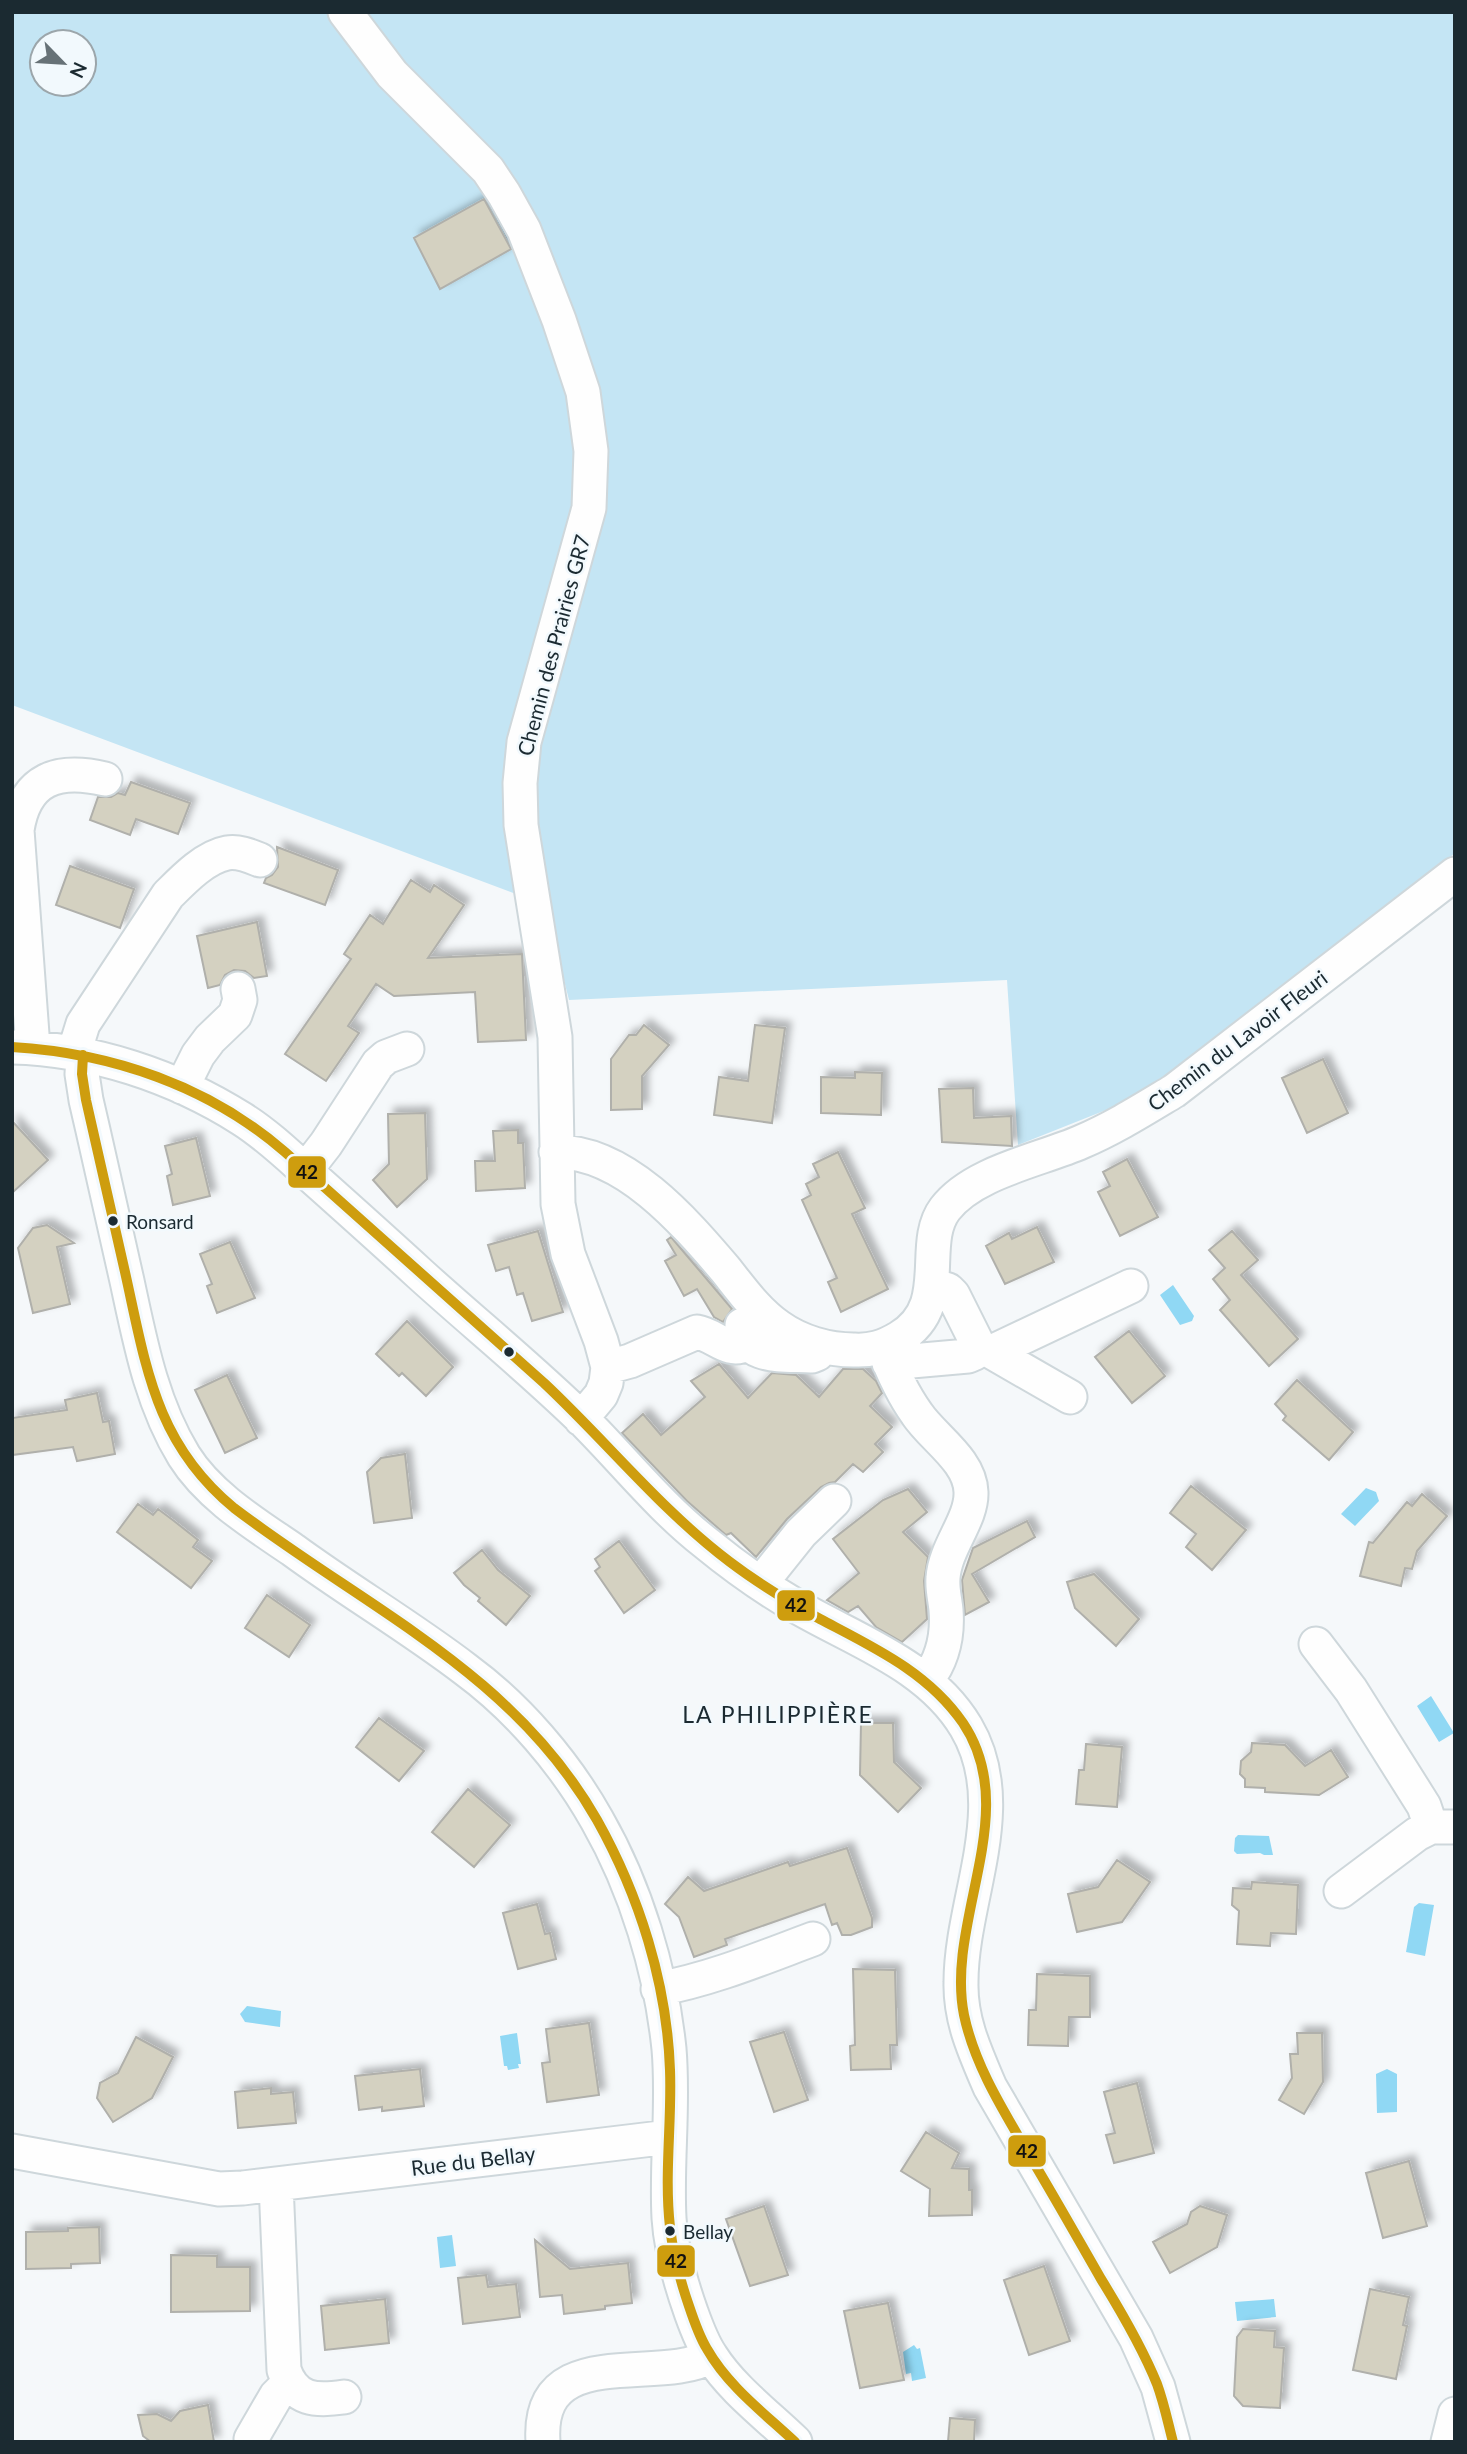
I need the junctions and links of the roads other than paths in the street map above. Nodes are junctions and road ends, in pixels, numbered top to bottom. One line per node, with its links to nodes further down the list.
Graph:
1 (345, 12): 10 (street, Chemin des Prairies GR7)
2 (105, 779): 8 (street)
3 (260, 860): 8 (street)
4 (1455, 874): 12 (street, Chemin du Lavoir Fleuri)
5 (140, 894): 8 (street)
6 (238, 989): 9 (street)
7 (407, 1049): 11 (street)
8 (53, 1051): 9 (street); 29 (street)
9 (182, 1087): 11 (street)
10 (556, 1152): 14 (street, Chemin du Lavoir Fleuri); 19 (street, Chemin des Prairies GR7)
11 (305, 1171): 21 (street)
12 (932, 1285): 17 (street); 18 (street, Chemin du Lavoir Fleuri)
13 (1131, 1286): 17 (street)
14 (747, 1295): 15 (street); 16 (street, Chemin du Lavoir Fleuri)
15 (746, 1343): 16 (street); 19 (street)
16 (821, 1345): 18 (street, Chemin du Lavoir Fleuri)
17 (983, 1349): 18 (street); 20 (street)
18 (886, 1355): 25 (street)
19 (608, 1367): 21 (street)
20 (1070, 1397)
21 (581, 1419): 23 (street)
22 (834, 1501): 23 (street)
23 (761, 1583): 25 (street)
24 (1316, 1644): 26 (street)
25 (927, 1680): 40 (street)
26 (1443, 1827): 27 (street)
27 (1340, 1891)
28 (813, 1939): 29 (street)
29 (658, 1989): 30 (street)
30 (669, 2137): 32 (street, Rue du Bellay); 33 (street)
31 (12, 2151): 32 (street, Rue du Bellay)
32 (276, 2184): 34 (street)
33 (711, 2356): 38 (street); 39 (street)
34 (289, 2383): 35 (street); 37 (street)
35 (344, 2397)
36 (1455, 2414): 41 (street)
37 (251, 2439)
38 (543, 2442)
39 (795, 2442)
40 (1172, 2442)
41 (1448, 2442)

